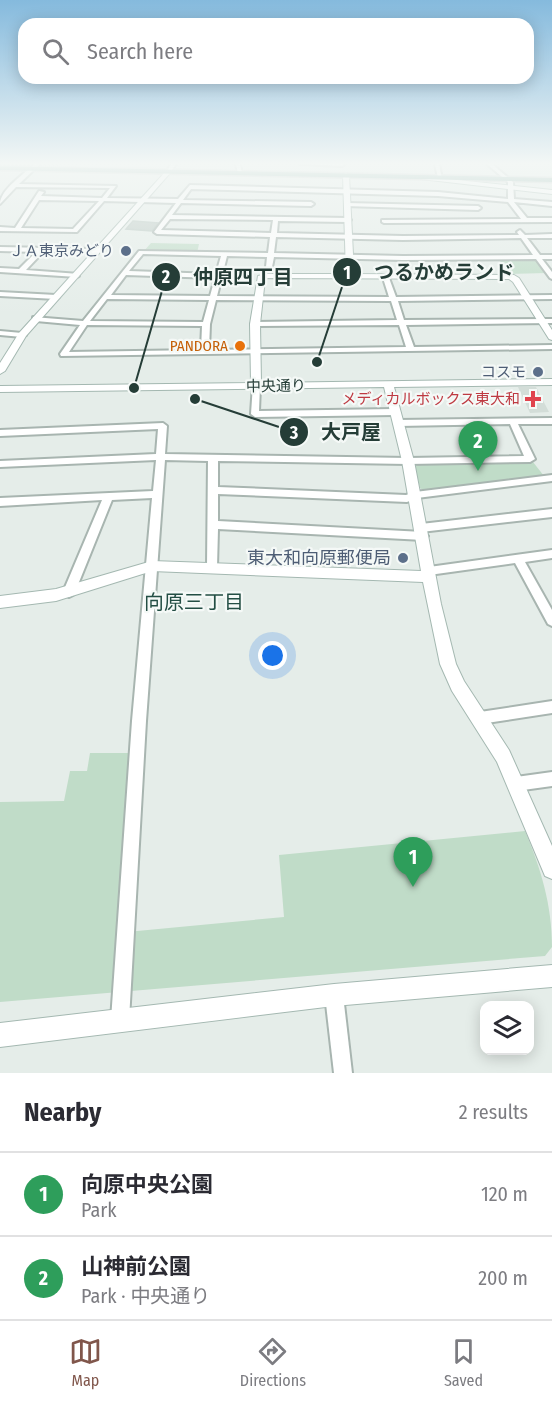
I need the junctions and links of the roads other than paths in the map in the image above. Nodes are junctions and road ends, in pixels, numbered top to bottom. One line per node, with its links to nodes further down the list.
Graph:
1 (27, 214): 20 (street)
2 (90, 214): 20 (street)
3 (130, 214): 28 (street)
4 (171, 214): 10 (street)
5 (310, 214): 12 (street)
6 (348, 214): 13 (street)
7 (384, 214): 18 (street)
8 (482, 214): 14 (street)
9 (521, 214): 16 (street)
10 (169, 217): 11 (street); 21 (street)
11 (276, 219): 12 (street); 21 (street)
12 (310, 219): 13 (street)
13 (348, 220): 24 (street)
14 (485, 220): 15 (street); 18 (street)
15 (511, 220): 16 (street); 22 (street)
16 (525, 220): 17 (street)
17 (552, 220)
18 (384, 221): 25 (street)
19 (0, 229): 20 (street)
20 (17, 229)
21 (273, 235): 24 (street); 30 (street)
22 (523, 236): 23 (street); 25 (street); 33 (street)
23 (552, 236)
24 (349, 237): 25 (street); 32 (street)
25 (387, 237)
26 (0, 249): 27 (street)
27 (41, 250): 28 (street); 35 (street)
28 (97, 251): 38 (street)
29 (224, 254): 30 (street); 37 (street); 39 (street)
30 (271, 255): 32 (street); 34 (street)
31 (552, 256): 33 (street)
32 (349, 257): 33 (street); 41 (street)
33 (538, 257): 40 (street)
34 (269, 267)
35 (21, 271): 36 (street); 38 (street)
36 (1, 272)
37 (124, 273): 39 (street); 45 (street)
38 (76, 275): 44 (street)
39 (218, 276): 46 (street)
40 (552, 276)
41 (350, 277): 42 (street); 48 (street)
42 (386, 278): 49 (street); 50 (street)
43 (0, 294): 44 (street)
44 (56, 297): 51 (street)
45 (105, 297): 46 (street); 53 (street)
46 (212, 297): 48 (street); 55 (street)
47 (552, 297): 49 (street)
48 (258, 298): 50 (street); 56 (street)
49 (528, 298): 50 (street); 52 (street)
50 (393, 300): 54 (street)
51 (36, 320): 53 (street); 58 (street)
52 (547, 321): 54 (street); 59 (street)
53 (85, 323): 55 (street); 63 (street)
54 (402, 323): 56 (street); 61 (street)
55 (206, 324): 63 (street)
56 (255, 324): 62 (street)
57 (0, 333): 58 (street)
58 (22, 335): 64 (street)
59 (552, 337)
60 (552, 347): 61 (street)
61 (411, 349): 62 (street)
62 (254, 351): 63 (street); 68 (street)
63 (205, 352)
64 (4, 353): 65 (street)
65 (0, 371)
66 (552, 382): 67 (street, 中央通り)
67 (387, 384): 68 (street, 中央通り); 70 (street)
68 (256, 386): 69 (street, 中央通り); 70 (street)
69 (0, 389)
70 (397, 418): 72 (street); 76 (street)
71 (552, 421): 72 (street)
72 (513, 422): 76 (street)
73 (0, 433): 74 (street)
74 (161, 457): 75 (street); 77 (street); 80 (street)
75 (213, 457): 76 (street); 79 (street)
76 (408, 461): 81 (street)
77 (0, 464)
78 (552, 478): 81 (street)
79 (214, 490): 81 (street); 85 (street)
80 (158, 494): 82 (street); 89 (street)
81 (415, 495): 86 (street)
82 (109, 496): 83 (street); 92 (street)
83 (0, 502)
84 (552, 513): 86 (street)
85 (214, 525): 86 (street); 90 (street)
86 (422, 532): 91 (street)
87 (552, 554): 88 (street)
88 (518, 559): 91 (street); 94 (street)
89 (152, 566): 90 (street); 92 (street); 102 (street)
90 (212, 567): 91 (street)
91 (429, 574): 96 (street)
92 (69, 592): 93 (street)
93 (0, 602)
94 (552, 621)
95 (552, 707): 96 (street)
96 (480, 718): 98 (street)
97 (552, 779): 98 (street)
98 (516, 784): 99 (street)
99 (552, 867)
100 (552, 976): 101 (street)
101 (334, 995): 102 (street); 104 (street)
102 (120, 1020): 103 (street)
103 (0, 1035)
104 (343, 1073)

